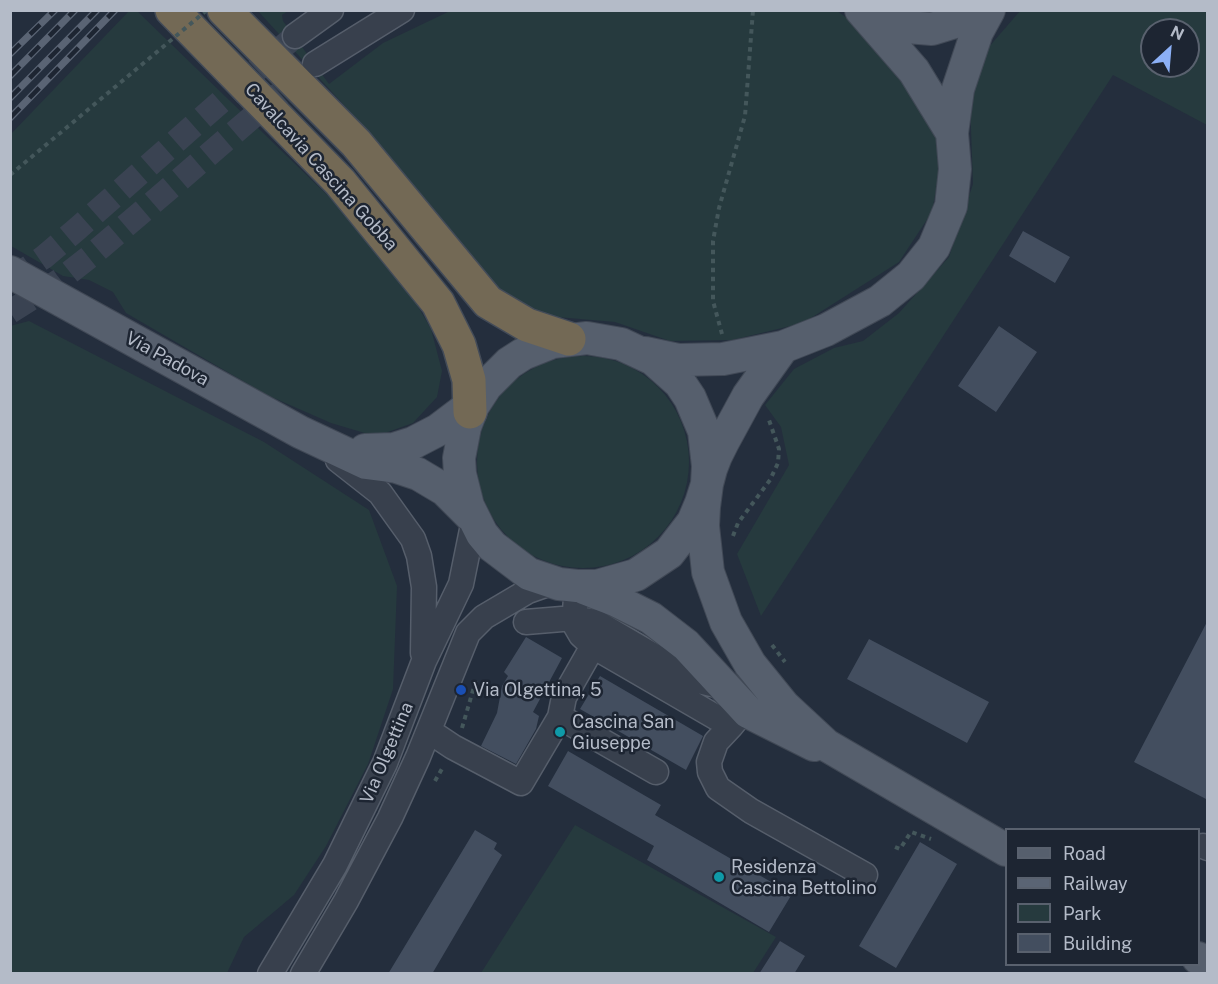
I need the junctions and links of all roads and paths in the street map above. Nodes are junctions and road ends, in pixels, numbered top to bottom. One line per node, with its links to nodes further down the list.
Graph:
1 (172, 10): 19 (highway, Cavalcavia Cascina Gobba)
2 (207, 10): 13 (path, bridge)
3 (224, 10): 16 (highway, Cavalcavia Cascina Gobba)
4 (331, 10): 10 (street)
5 (402, 10): 11 (street)
6 (753, 10): 15 (path)
7 (861, 10): 8 (main road); 12 (main road)
8 (981, 10)
9 (989, 10): 12 (main road)
10 (295, 36)
11 (315, 64)
12 (952, 133): 17 (main road)
13 (10, 175)
14 (10, 272): 21 (main road, Via Padova)
15 (722, 334)
16 (569, 339): 18 (main road); 19 (main road)
17 (783, 347): 18 (main road); 22 (main road)
18 (638, 351): 22 (main road)
19 (473, 406): 21 (main road, Via Padova); 23 (main road)
20 (769, 420): 24 (path)
21 (313, 438): 23 (main road, Via Padova); 31 (street)
22 (707, 484): 25 (main road); 35 (main road)
23 (474, 520): 25 (main road); 31 (street, Via Olgettina)
24 (733, 542)
25 (568, 585): 26 (street); 32 (main road); 34 (street, Via Olgettina)
26 (574, 618): 27 (street); 29 (street); 32 (street)
27 (526, 622)
28 (767, 639): 30 (path)
29 (593, 646): 32 (street); 33 (street)
30 (783, 655)
31 (423, 666): 41 (street, Via Olgettina)
32 (733, 707): 35 (main road); 40 (street)
33 (560, 717): 34 (street); 36 (street)
34 (429, 731): 42 (street, Via Olgettina)
35 (856, 764): 39 (main road)
36 (656, 772)
37 (936, 829): 38 (path)
38 (895, 847)
39 (1005, 849)
40 (865, 875)
41 (270, 974)
42 (303, 974)

